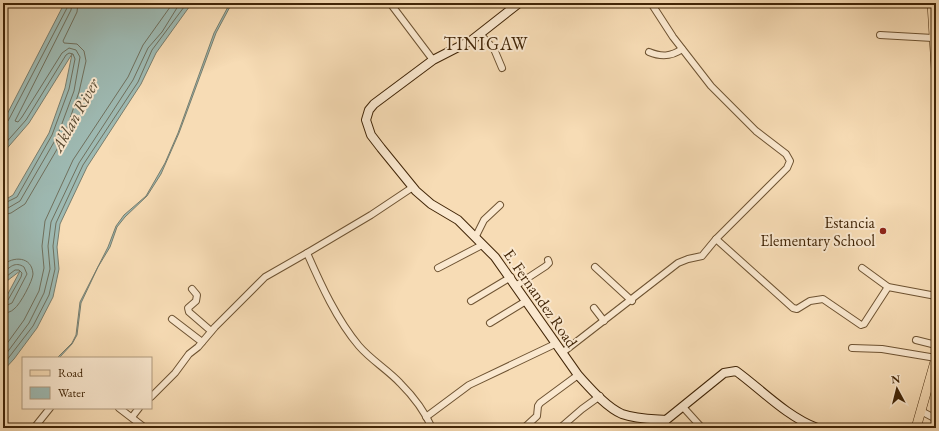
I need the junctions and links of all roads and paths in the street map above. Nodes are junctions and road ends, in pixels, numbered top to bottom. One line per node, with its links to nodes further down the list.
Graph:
1 (390, 3): 11 (street)
2 (519, 3): 5 (street, E. Fernandez Road)
3 (651, 3): 9 (street)
4 (932, 3): 8 (main road)
5 (509, 6): 6 (street, E. Fernandez Road)
6 (480, 34): 11 (street, E. Fernandez Road); 12 (street)
7 (880, 35): 8 (street)
8 (933, 38): 13 (main road)
9 (682, 49): 10 (street); 17 (street)
10 (649, 52)
11 (433, 60): 14 (street, E. Fernandez Road)
12 (502, 68)
13 (936, 69)
14 (413, 187): 16 (street, E. Fernandez Road); 19 (street)
15 (500, 205): 16 (street)
16 (476, 236): 18 (street, E. Fernandez Road)
17 (716, 239): 26 (street); 31 (street)
18 (482, 245): 22 (street); 24 (street, E. Fernandez Road)
19 (307, 253): 36 (street); 53 (street)
20 (548, 260): 25 (street)
21 (595, 267): 31 (street)
22 (438, 268)
23 (862, 268): 26 (street)
24 (511, 277): 25 (street, E. Fernandez Road); 29 (street)
25 (517, 286): 30 (street, E. Fernandez Road)
26 (888, 287): 28 (street)
27 (192, 289): 36 (street)
28 (936, 296)
29 (471, 301)
30 (526, 301): 35 (street); 39 (street, E. Fernandez Road)
31 (632, 301): 34 (street)
32 (594, 308): 34 (street)
33 (172, 319): 38 (street)
34 (604, 321): 42 (street)
35 (490, 323)
36 (211, 331): 38 (street)
37 (916, 340): 40 (street)
38 (202, 342): 45 (street)
39 (555, 344): 42 (street, E. Fernandez Road); 53 (street)
40 (936, 345)
41 (852, 348): 43 (street)
42 (562, 353): 44 (street, E. Fernandez Road)
43 (936, 358): 51 (main road)
44 (578, 375): 46 (street, E. Fernandez Road); 59 (street)
45 (152, 396)
46 (600, 396): 55 (street, E. Fernandez Road); 60 (street)
47 (683, 407): 55 (street, E. Fernandez Road); 61 (street); 62 (street, E. Fernandez Road)
48 (49, 409): 56 (street)
49 (120, 409): 52 (street)
50 (138, 409): 52 (street)
51 (921, 411): 54 (street); 63 (main road)
52 (132, 417): 57 (street)
53 (426, 417): 58 (street)
54 (936, 419)
55 (666, 424)
56 (34, 428)
57 (145, 428)
58 (432, 428)
59 (524, 428)
60 (560, 428)
61 (702, 428)
62 (818, 428)
63 (916, 428)

